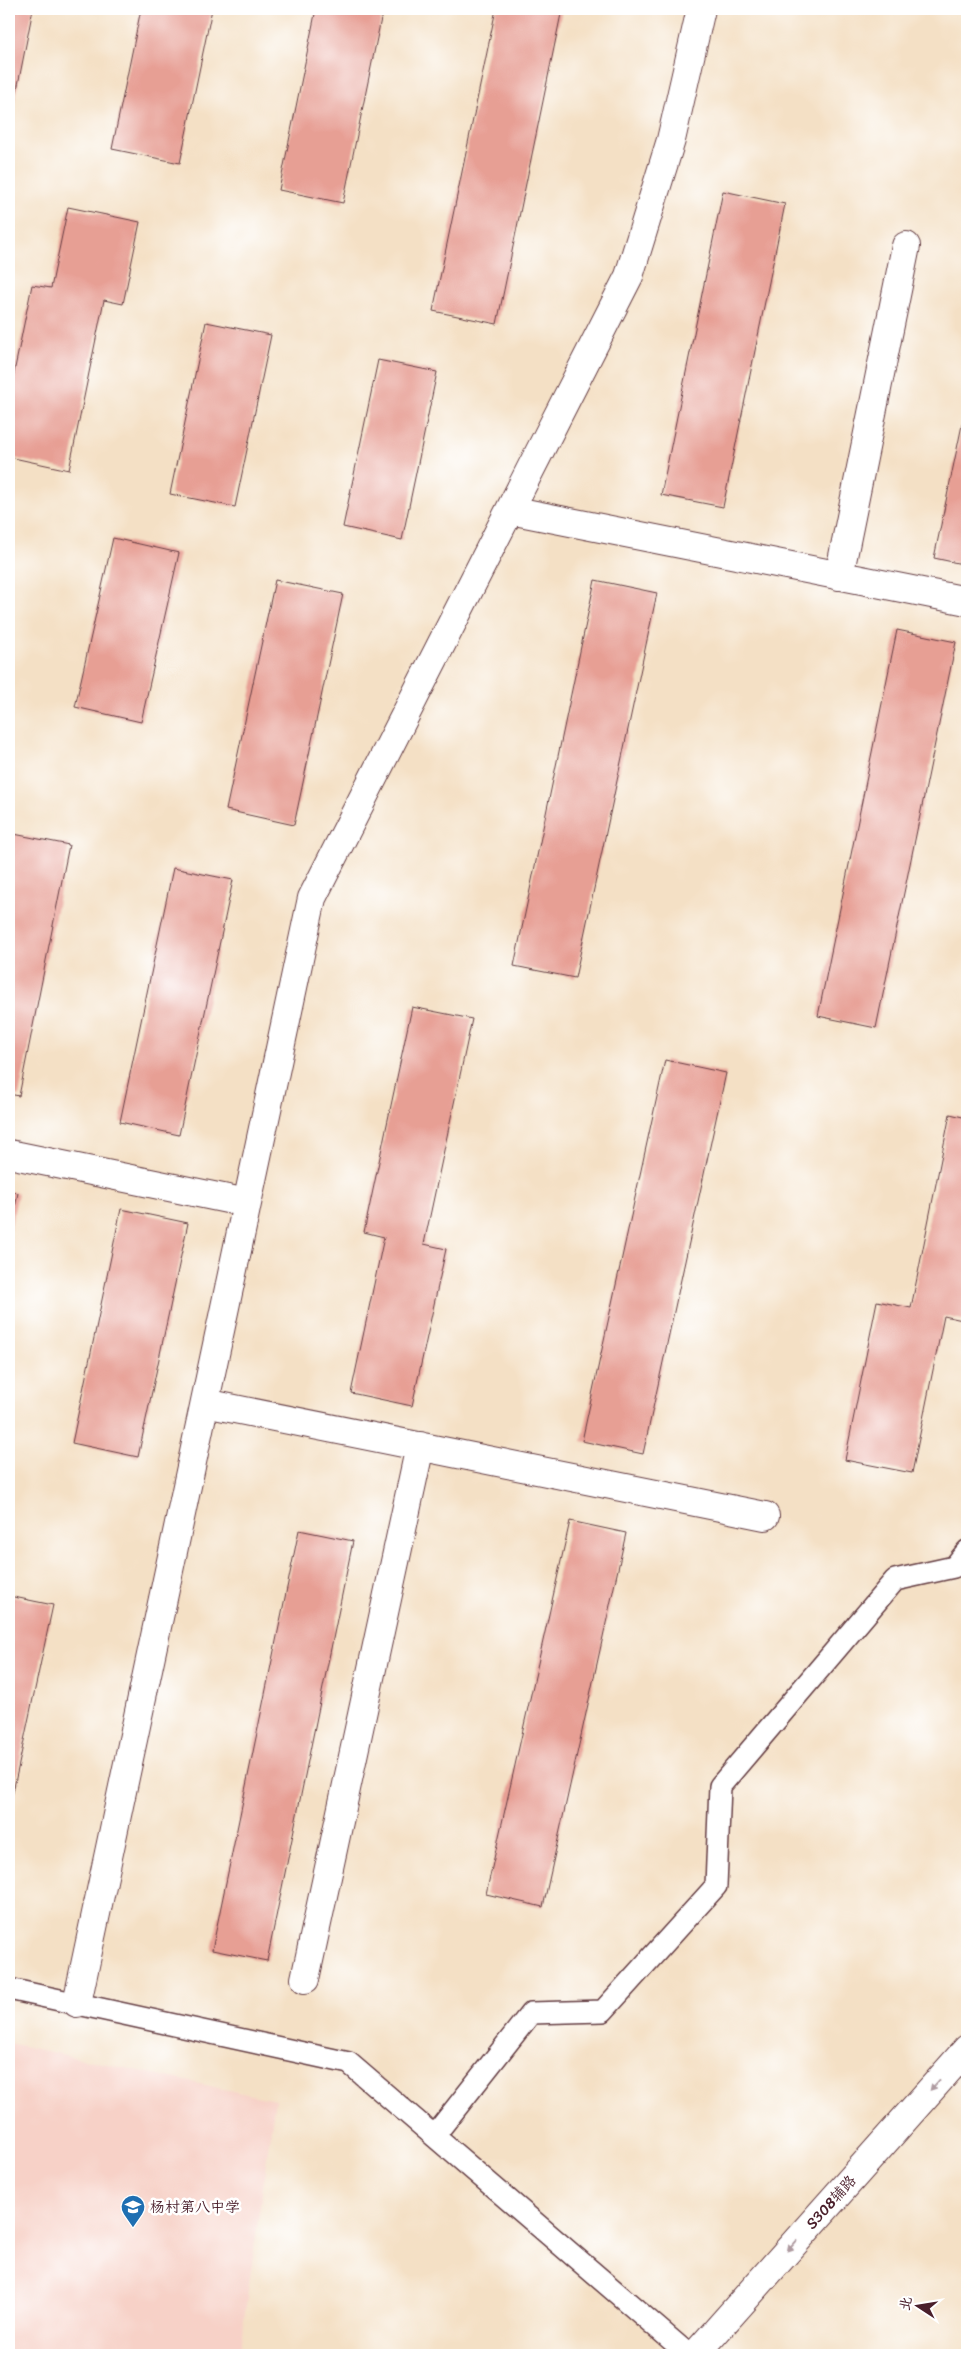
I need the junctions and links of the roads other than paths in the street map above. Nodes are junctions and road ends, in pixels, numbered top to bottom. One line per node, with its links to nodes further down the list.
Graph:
1 (701, 9): 3 (street)
2 (906, 246): 4 (street)
3 (510, 510): 4 (street); 7 (street)
4 (839, 576): 5 (street)
5 (967, 601)
6 (9, 1154): 7 (street)
7 (247, 1203): 8 (street)
8 (204, 1403): 9 (street); 14 (street)
9 (420, 1446): 10 (street); 12 (street)
10 (766, 1516)
11 (967, 1551): 16 (lane)
12 (304, 1979)
13 (9, 1989): 14 (lane)
14 (77, 2003): 16 (lane)
15 (967, 2049): 18 (street, S308辅路, one-way to 18)
16 (434, 2136): 17 (lane)
17 (689, 2355)
18 (695, 2355)

